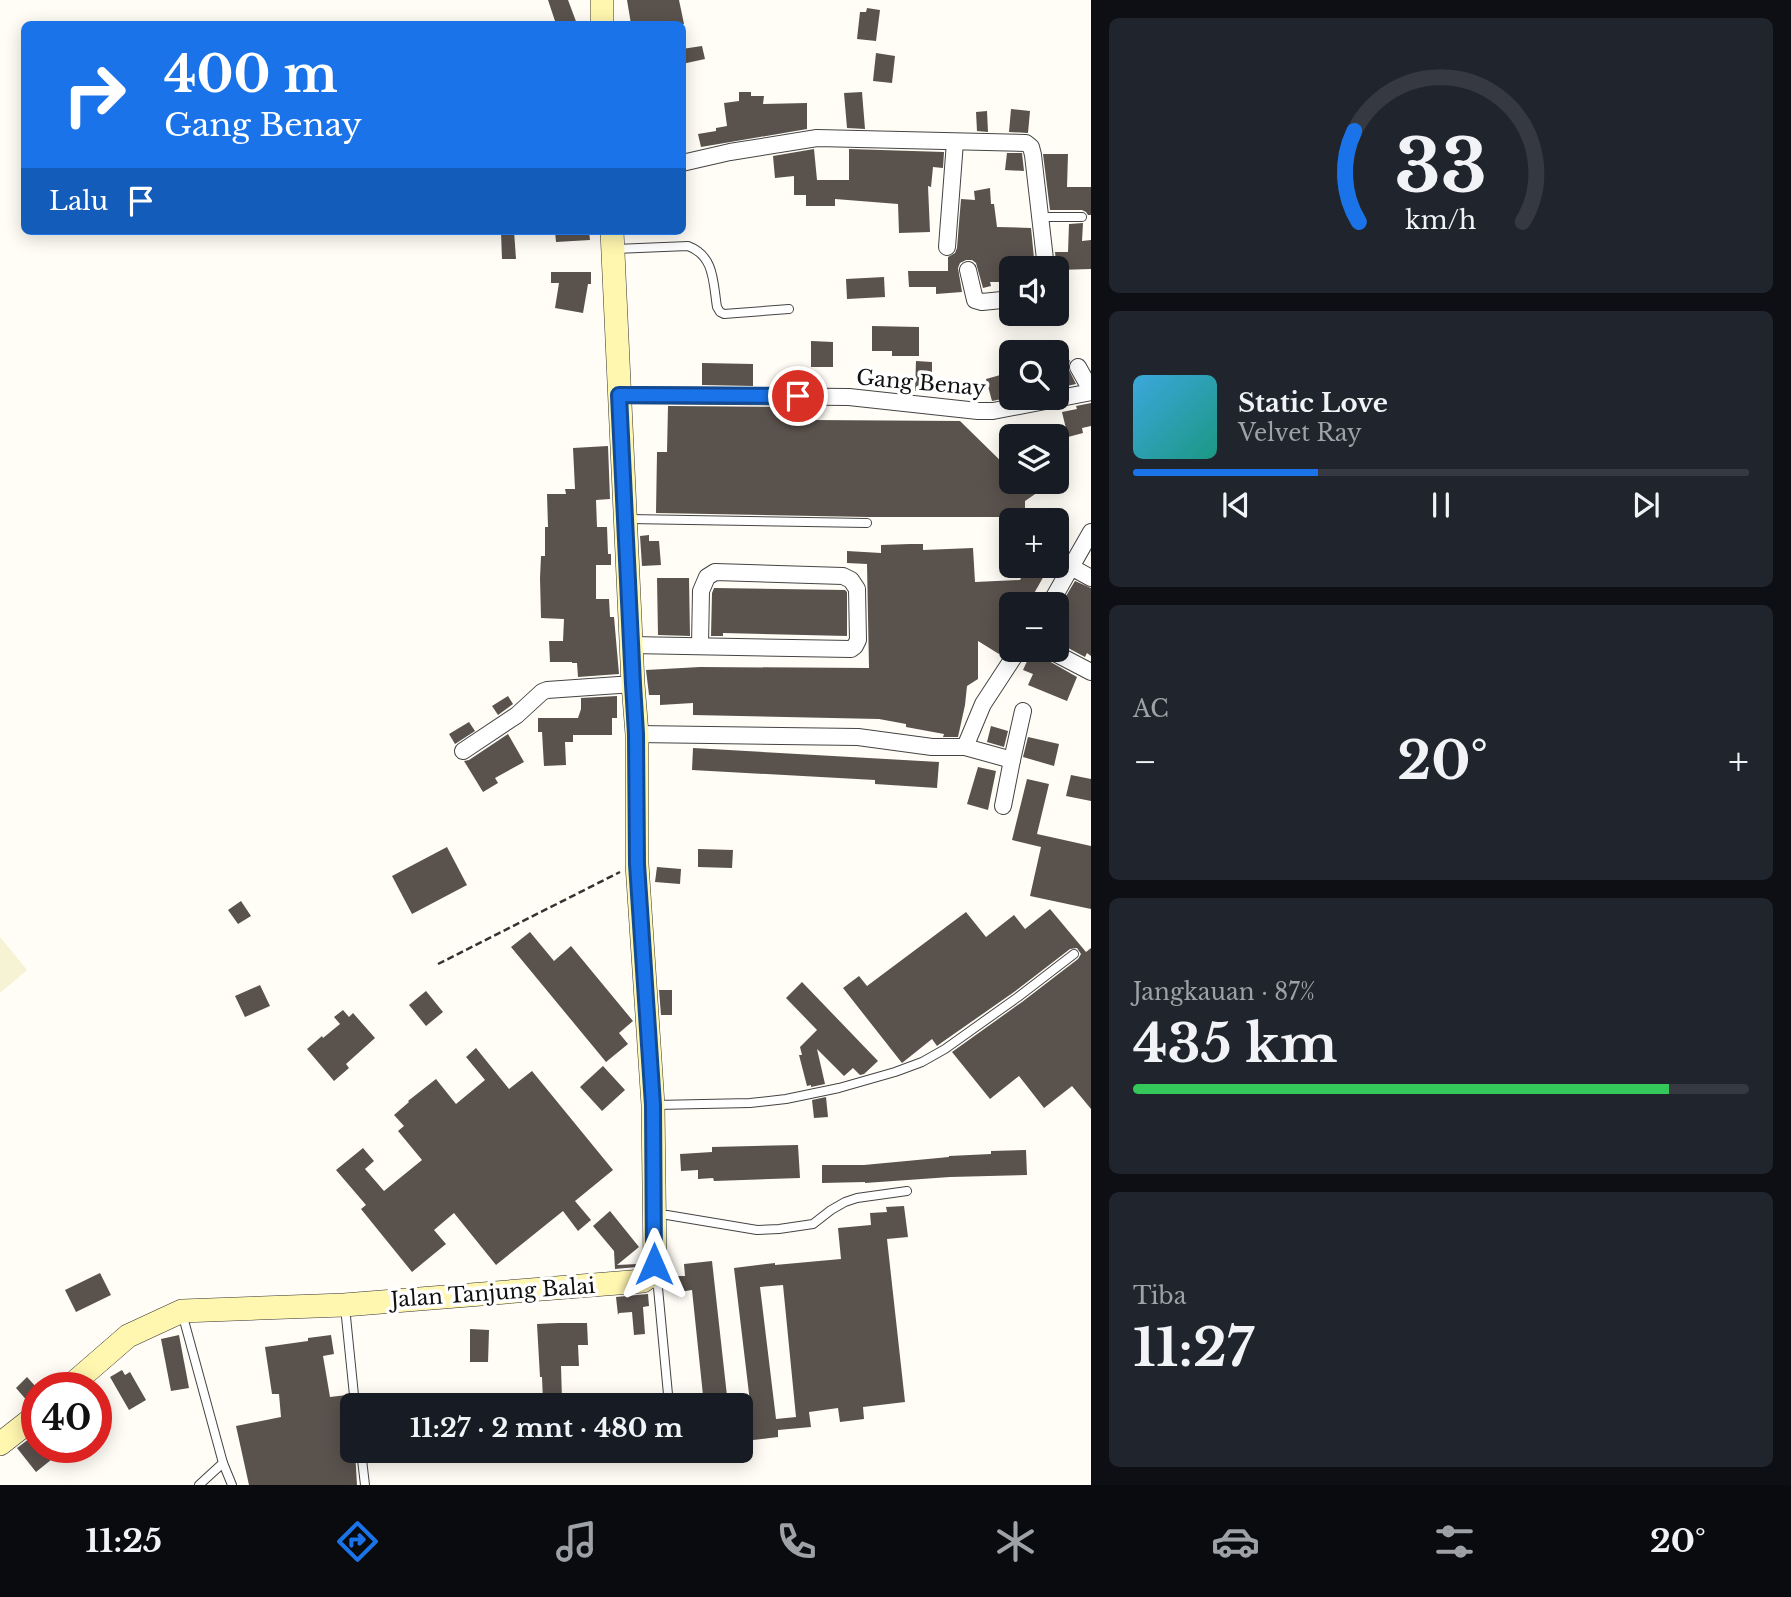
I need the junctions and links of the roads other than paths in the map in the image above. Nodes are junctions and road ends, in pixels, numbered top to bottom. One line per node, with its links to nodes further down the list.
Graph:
1 (602, 0): 2 (street)
2 (602, 21)
3 (955, 142): 4 (street); 5 (street); 8 (street)
4 (686, 162)
5 (1040, 217): 6 (lane); 9 (street)
6 (1082, 217)
7 (613, 240): 12 (lane); 15 (street)
8 (947, 247)
9 (1045, 256)
10 (968, 270): 11 (street)
11 (999, 300)
12 (789, 309)
13 (1078, 367): 14 (street)
14 (1091, 391): 15 (street, Gang Benay)
15 (619, 395): 16 (street)
16 (626, 519): 17 (lane); 22 (street)
17 (867, 523)
18 (1091, 532): 19 (street)
19 (1071, 567): 20 (street); 21 (street)
20 (1091, 578)
21 (1057, 592)
22 (631, 645): 23 (street); 27 (street)
23 (700, 645): 23 (street)
24 (1069, 660): 26 (street)
25 (1010, 662): 30 (street)
26 (1091, 672)
27 (633, 684): 29 (street); 31 (street)
28 (1023, 711): 32 (street)
29 (636, 734): 30 (street); 35 (street)
30 (965, 747): 32 (street)
31 (463, 751)
32 (1012, 760): 33 (street)
33 (1003, 806)
34 (1074, 954): 35 (lane)
35 (653, 1105): 37 (street)
36 (907, 1191): 37 (lane)
37 (655, 1215): 38 (street)
38 (652, 1274): 39 (street, Jalan Tanjung Balai); 43 (lane)
39 (344, 1305): 40 (street, Jalan Tanjung Balai); 42 (lane)
40 (182, 1311): 41 (street, Jalan Tanjung Balai); 47 (lane)
41 (86, 1372)
42 (354, 1393)
43 (668, 1393)
44 (21, 1428): 45 (street)
45 (0, 1444)
46 (362, 1463): 50 (lane)
47 (223, 1464): 48 (lane); 49 (lane)
48 (199, 1485)
49 (232, 1485)
50 (365, 1485)

